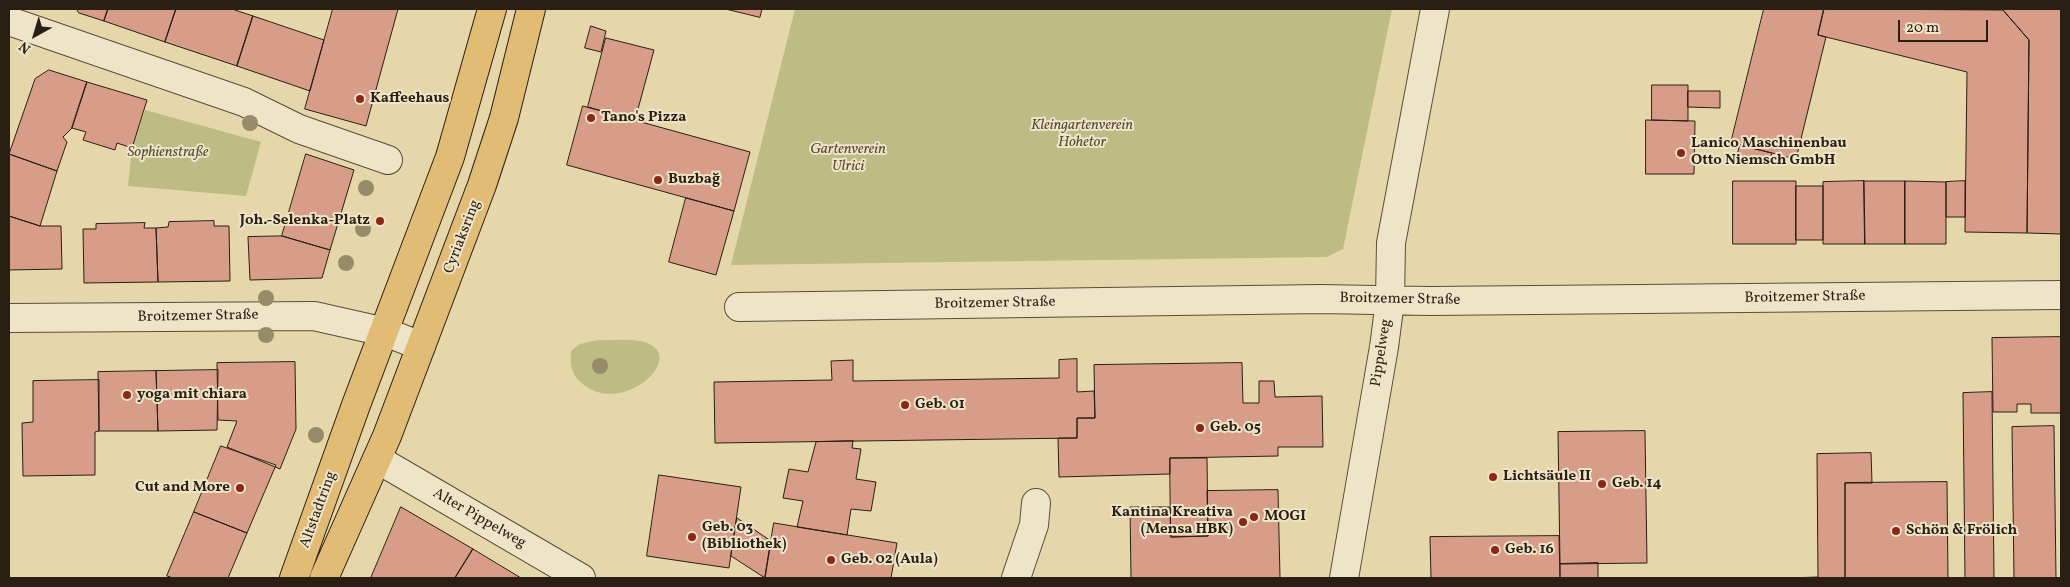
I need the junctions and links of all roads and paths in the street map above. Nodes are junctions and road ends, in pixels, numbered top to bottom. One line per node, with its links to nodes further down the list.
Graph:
1 (492, 9): 10 (main road)
2 (530, 9): 11 (main road, Cyriaksring)
3 (1435, 9): 7 (street, Pippelweg)
4 (11, 21): 5 (street)
5 (388, 160)
6 (2061, 295): 7 (street, Broitzemer Straße)
7 (1390, 301): 8 (street, Broitzemer Straße); 18 (street, Pippelweg)
8 (740, 307)
9 (9, 318): 10 (street, Broitzemer Straße)
10 (385, 332): 11 (street, Broitzemer Straße); 14 (main road, Altstadtring)
11 (421, 346): 12 (main road, Cyriaksring)
12 (377, 459): 15 (main road, Altstadtring); 16 (street, Alter Pippelweg)
13 (1036, 503): 17 (street)
14 (294, 578)
15 (324, 578)
16 (581, 578)
17 (1016, 578)
18 (1344, 578)

